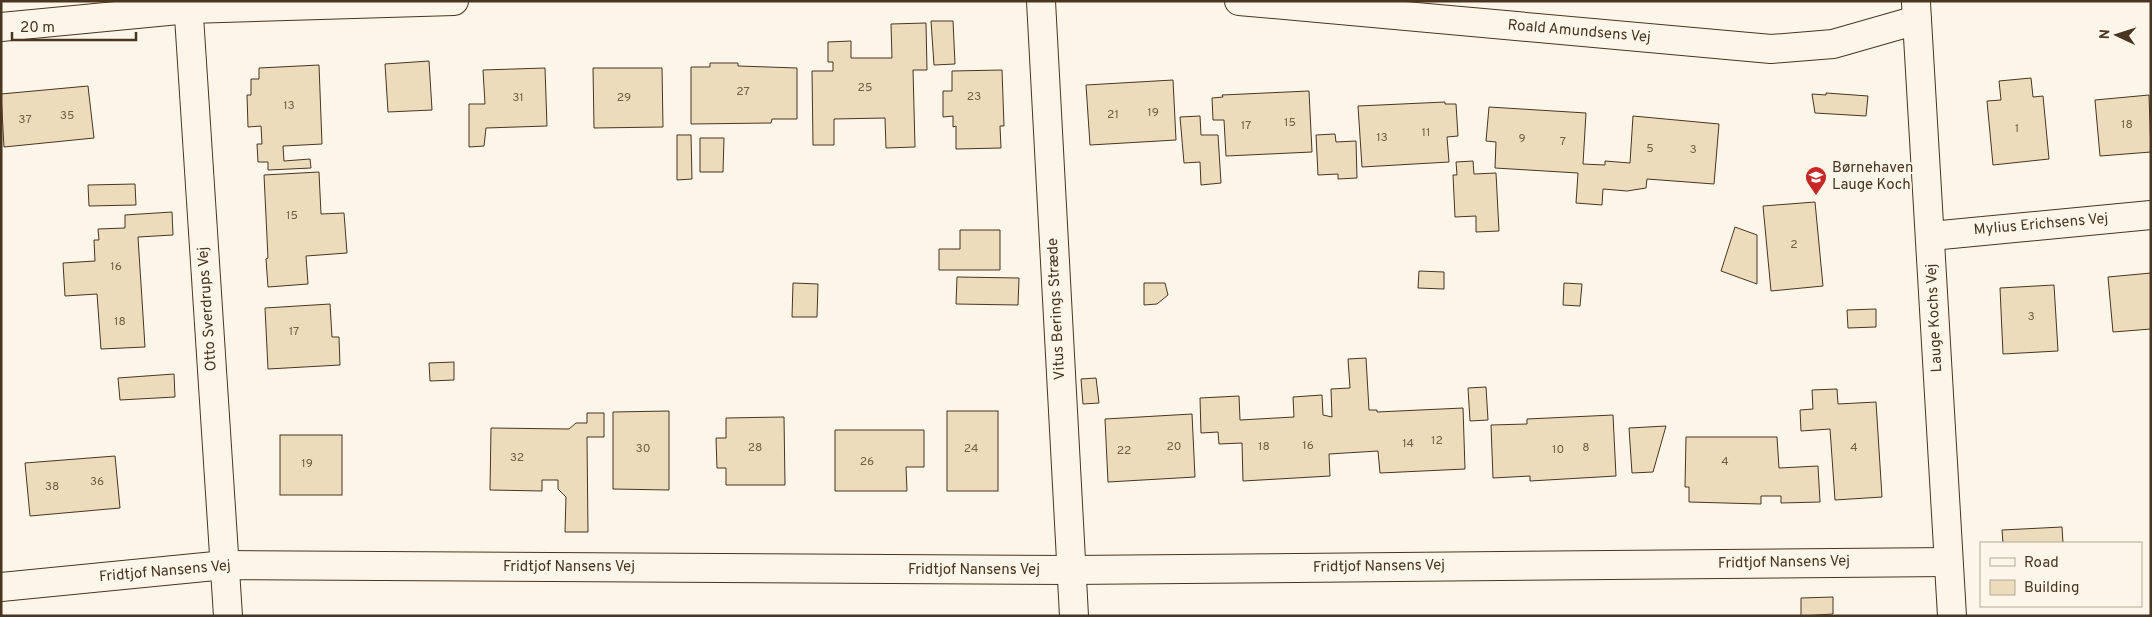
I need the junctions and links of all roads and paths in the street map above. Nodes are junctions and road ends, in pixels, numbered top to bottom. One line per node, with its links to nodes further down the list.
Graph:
1 (454, 1): 4 (street)
2 (1042, 1): 11 (street, Vitus Berings Stræde)
3 (1239, 1): 5 (street, Roald Amundsens Vej)
4 (189, 5): 6 (street); 10 (street, Otto Sverdrups Vej)
5 (1917, 11): 8 (street, Lauge Kochs Vej)
6 (1, 27)
7 (2151, 215): 8 (street, Mylius Erichsens Vej)
8 (1931, 236): 9 (street, Lauge Kochs Vej)
9 (1948, 562): 11 (street, Fridtjof Nansens Vej); 15 (street, Lauge Kochs Vej)
10 (225, 565): 11 (street, Fridtjof Nansens Vej); 12 (street, Fridtjof Nansens Vej); 13 (street, Otto Sverdrups Vej)
11 (1070, 570): 14 (street, Vitus Berings Stræde)
12 (1, 587)
13 (228, 616)
14 (1074, 616)
15 (1952, 616)

